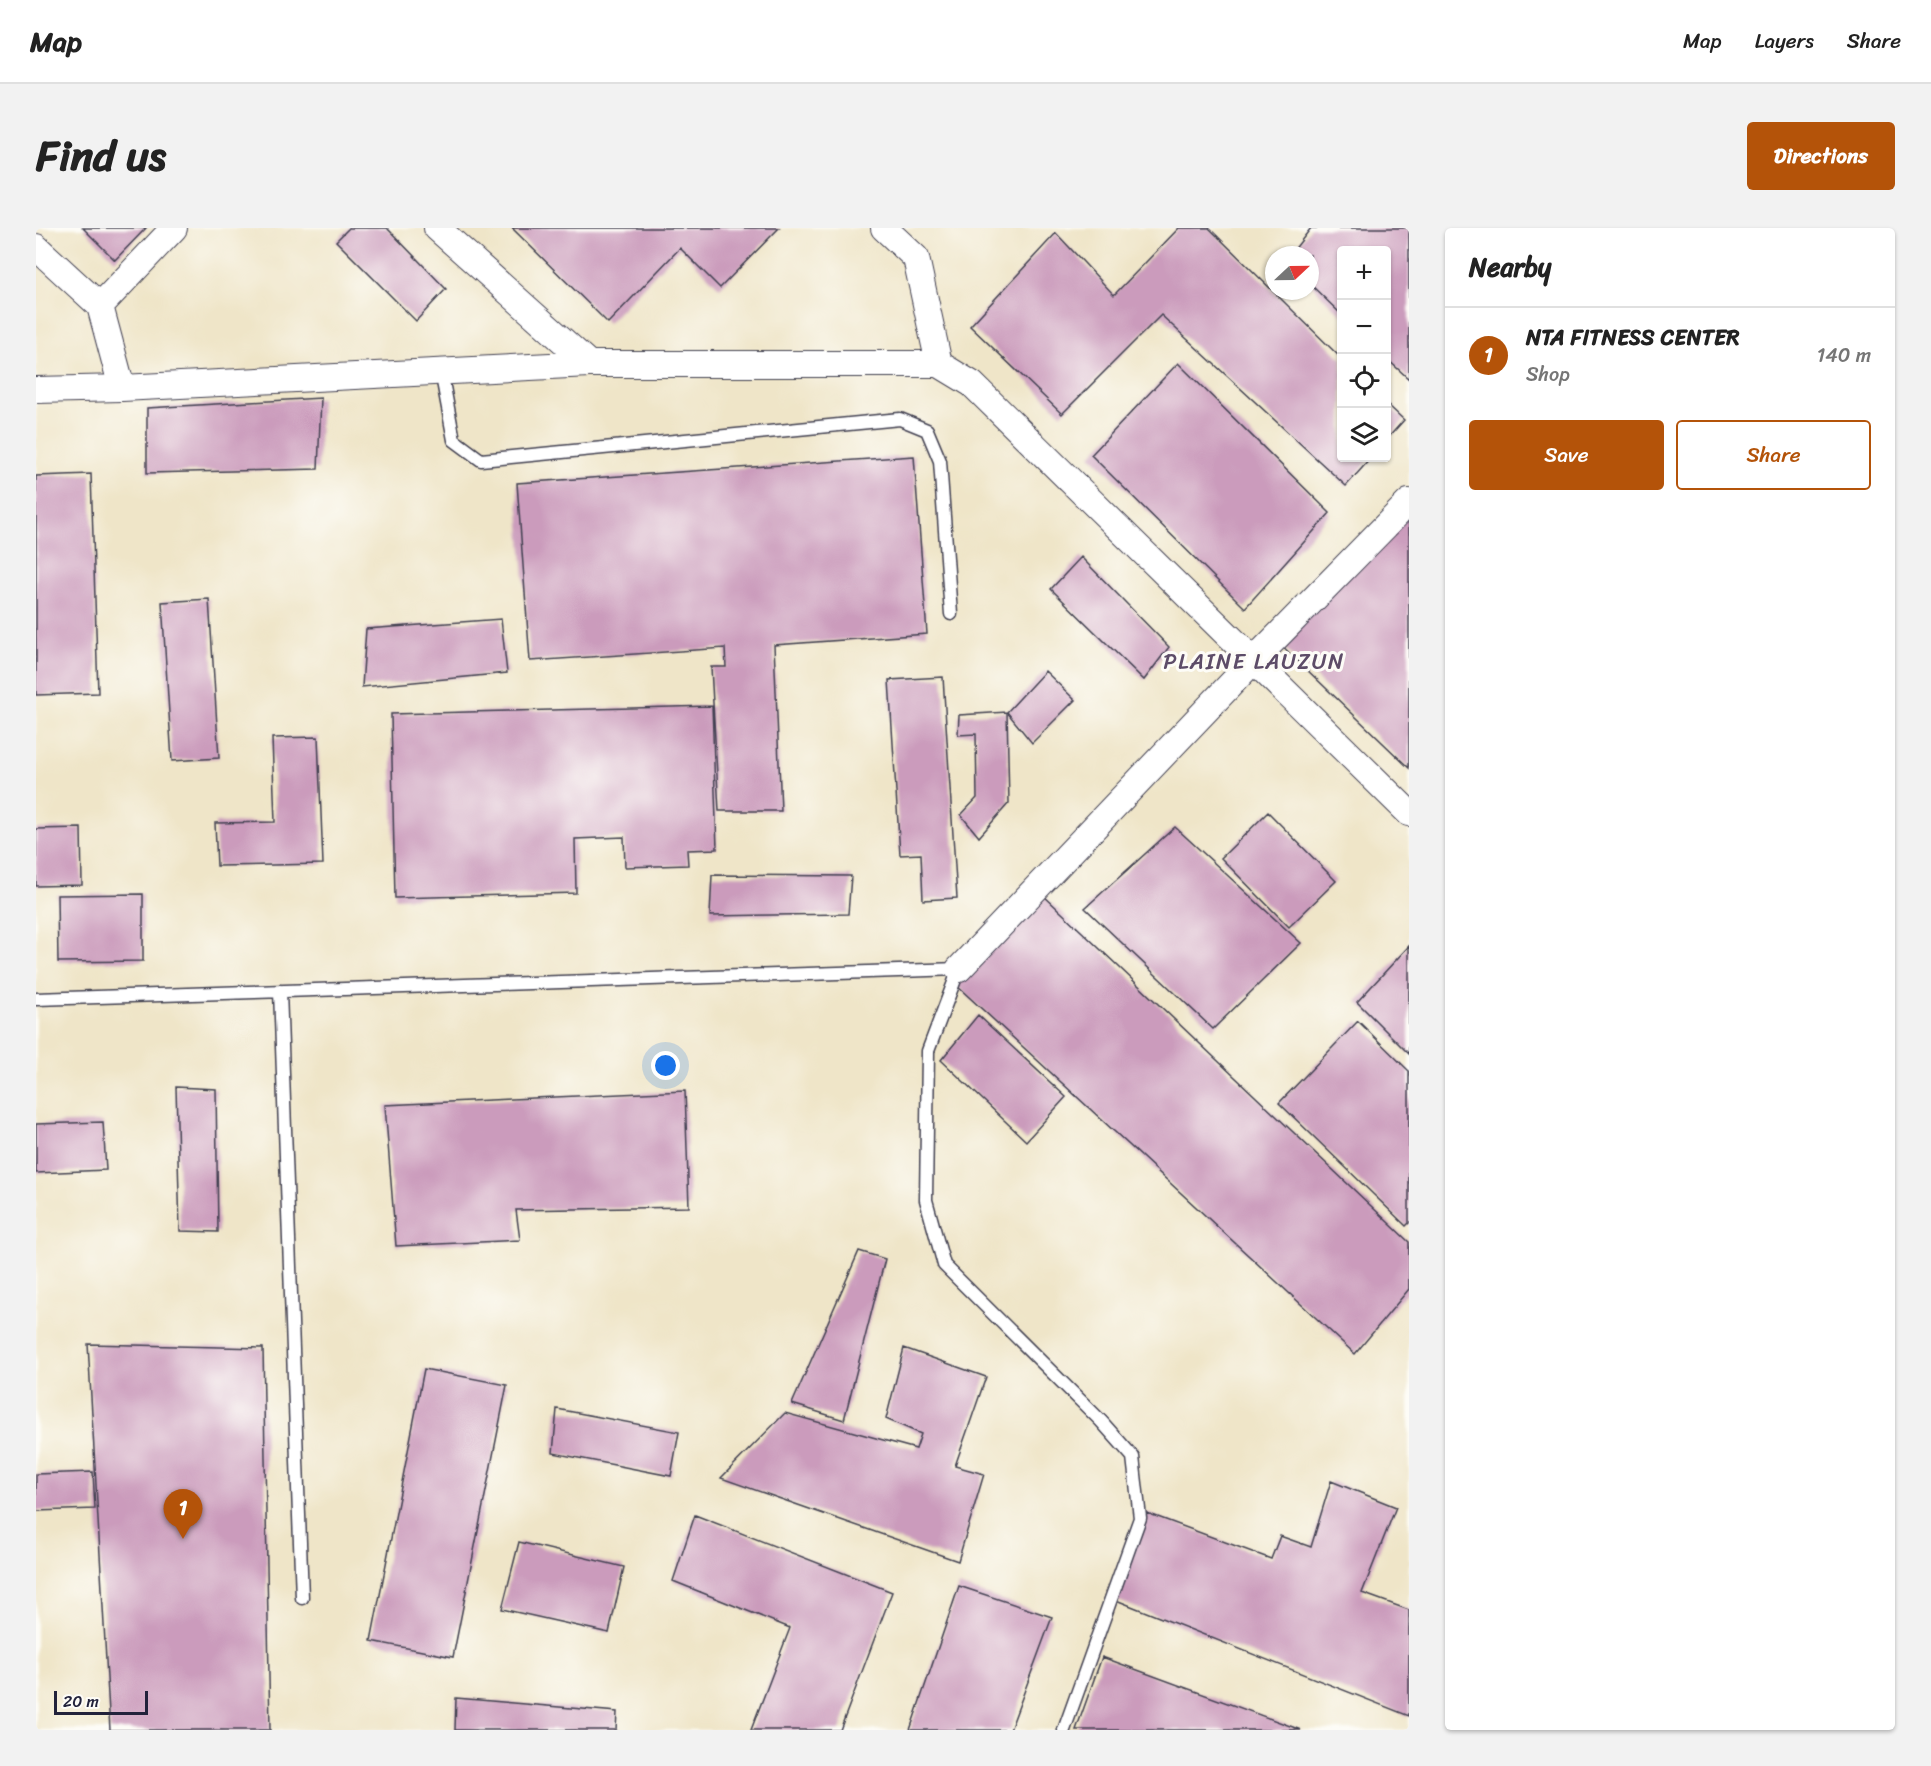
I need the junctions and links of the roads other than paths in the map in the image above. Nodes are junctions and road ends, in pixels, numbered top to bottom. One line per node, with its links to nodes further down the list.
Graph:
1 (174, 228): 5 (street)
2 (437, 228): 6 (street)
3 (884, 228): 7 (street)
4 (36, 247): 5 (street)
5 (100, 306): 9 (street)
6 (589, 364): 7 (street); 8 (street)
7 (939, 364): 13 (street)
8 (441, 371): 9 (street); 12 (lane)
9 (122, 388): 10 (street)
10 (36, 390)
11 (1409, 502): 13 (street)
12 (951, 614)
13 (1253, 661): 14 (street); 15 (street)
14 (1409, 813)
15 (958, 969): 16 (lane); 19 (lane)
16 (280, 991): 17 (lane); 18 (lane)
17 (36, 999)
18 (302, 1598)
19 (1064, 1730)

